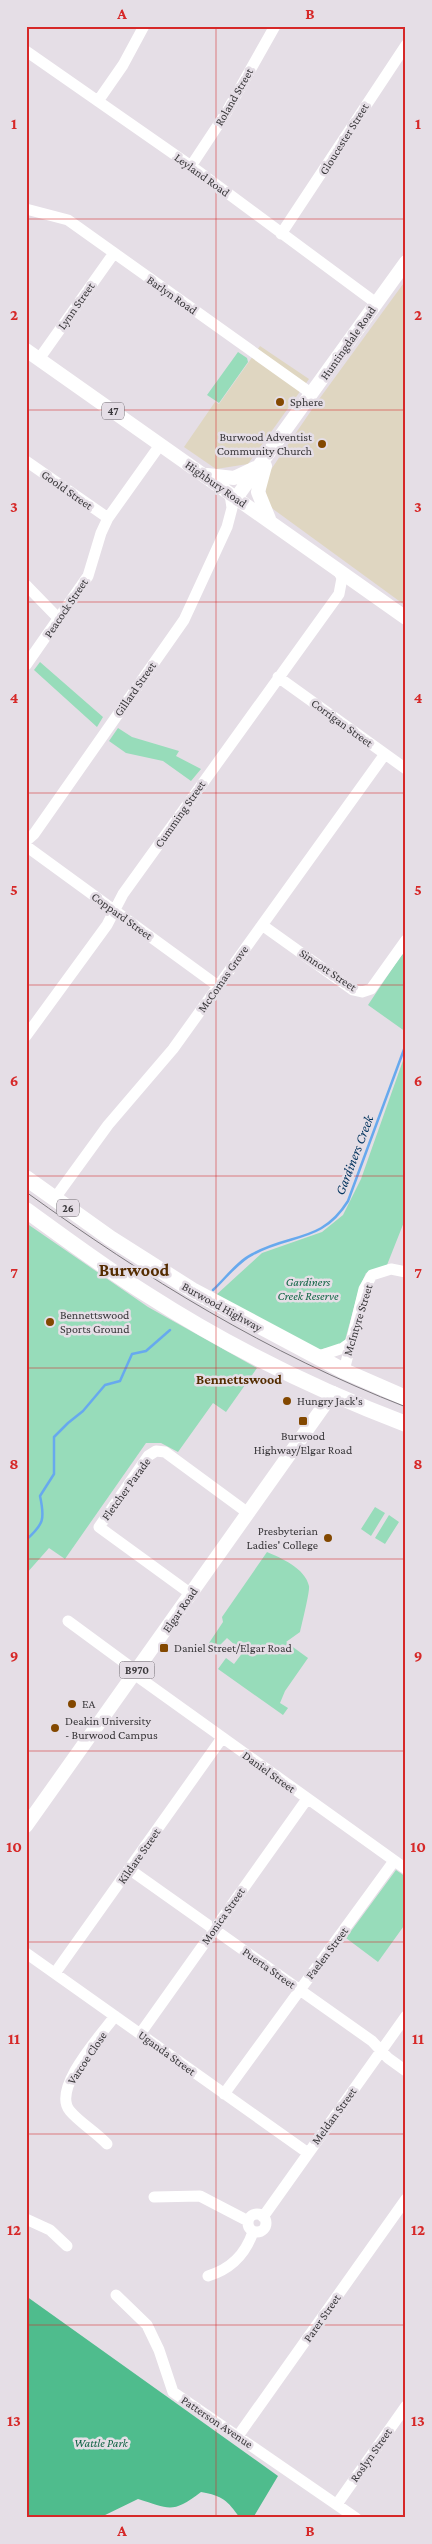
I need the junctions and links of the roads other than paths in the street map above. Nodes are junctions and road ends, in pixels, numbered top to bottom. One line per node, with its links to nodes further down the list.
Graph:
1 (144, 26): 5 (street)
2 (275, 26): 6 (street, Roland Street)
3 (406, 45): 8 (street, Gloucester Street)
4 (26, 50): 5 (street, Leyland Road)
5 (98, 101): 6 (street, Leyland Road)
6 (191, 166): 8 (street, Leyland Road)
7 (26, 209): 9 (street, Barlyn Road)
8 (281, 234): 11 (street, Leyland Road)
9 (114, 253): 13 (street, Lynn Street); 14 (street, Barlyn Road)
10 (406, 262): 11 (main road, Huntingdale Road / 47)
11 (376, 303): 14 (main road, Huntingdale Road / 47)
12 (26, 350): 13 (main road, Highbury Road / 47)
13 (39, 359): 15 (main road, Highbury Road / 47)
14 (312, 394): 16 (main road, Huntingdale Road / 47)
15 (160, 445): 18 (main road, Highbury Road / 47); 21 (street, Peacock Street)
16 (271, 452): 18 (main road, 47); 19 (main road, Huntingdale Road / 47); 22 (main road)
17 (26, 461): 21 (street, Goold Street)
18 (199, 472): 19 (main road, Highbury Road / 47)
19 (233, 496): 20 (main road, Highbury Road); 23 (street, Gillard Street)
20 (250, 507): 22 (main road, Highbury Road); 23 (street, Gillard Street)
21 (108, 518): 29 (street, Peacock Street)
22 (270, 521): 24 (main road, Highbury Road)
23 (227, 527): 34 (street, Gillard Street)
24 (338, 570): 26 (main road, Highbury Road); 27 (street)
25 (26, 585): 29 (street)
26 (363, 588): 27 (street); 28 (main road, Highbury Road)
27 (339, 594): 31 (street, Cumming Street)
28 (406, 618)
29 (58, 619): 30 (street, Peacock Street)
30 (26, 666)
31 (278, 677): 32 (street, Corrigan Street); 36 (street, Cumming Street)
32 (385, 754): 33 (street, Corrigan Street); 37 (street, McComas Grove)
33 (406, 769)
34 (26, 841)
35 (26, 846): 36 (street, Coppard Street)
36 (114, 910): 39 (street, Coppard Street); 40 (street, Cumming Street)
37 (262, 925): 38 (street, Sinnott Street); 39 (street, McComas Grove)
38 (406, 940)
39 (218, 986): 42 (street, McComas Grove)
40 (26, 1036)
41 (26, 1178): 42 (highway, Burwood Highway / 26)
42 (55, 1198): 46 (highway, Burwood Highway / 26)
43 (26, 1210): 48 (highway, 26)
44 (406, 1272): 45 (street, McIntyre Street)
45 (350, 1342): 46 (street); 47 (street, McIntyre Street)
46 (316, 1357): 47 (highway, Burwood Highway / 26)
47 (344, 1371): 49 (highway); 50 (highway, Burwood Highway / 26)
48 (314, 1385): 49 (highway, 26); 51 (main road)
49 (333, 1394): 51 (main road, Elgar Road / B970); 52 (highway, 26)
50 (406, 1398)
51 (315, 1419): 53 (main road, Elgar Road / B970)
52 (406, 1424)
53 (248, 1513): 54 (main road, Elgar Road / B970); 54 (street, Fletcher Parade)
54 (191, 1594): 56 (main road, Elgar Road / B970)
55 (68, 1621): 56 (street, Daniel Street)
56 (135, 1672): 57 (street, Daniel Street); 59 (main road, Elgar Road / B970)
57 (222, 1738): 58 (street, Daniel Street); 61 (street, Kildare Street)
58 (306, 1799): 60 (street, Daniel Street); 63 (street, Monica Street)
59 (26, 1826)
60 (394, 1861): 62 (street, Daniel Street); 66 (street, Faelen Street)
61 (129, 1869): 63 (street, Puerta Street); 65 (street, Kildare Street)
62 (406, 1869)
63 (214, 1929): 66 (street, Puerta Street); 69 (street, Monica Street)
64 (26, 1953): 65 (street, Uganda Street)
65 (55, 1973): 67 (street, Uganda Street)
66 (300, 1990): 70 (street, Puerta Street); 72 (street, Faelen Street)
67 (115, 2016): 69 (street, Uganda Street); 73 (street, Varcoe Close)
68 (406, 2016): 70 (street, Meldan Street)
69 (140, 2034): 72 (street, Uganda Street)
70 (381, 2051): 71 (street, Puerta Street); 74 (street, Meldan Street)
71 (406, 2071)
72 (224, 2094): 74 (street, Uganda Street)
73 (107, 2144)
74 (308, 2153): 77 (street, Meldan Street)
75 (154, 2197): 79 (street)
76 (406, 2199): 85 (street, Parer Street)
77 (263, 2217): 79 (street); 80 (street)
78 (26, 2219): 81 (street)
79 (248, 2221): 80 (street)
80 (253, 2232): 82 (street)
81 (67, 2246)
82 (208, 2276)
83 (116, 2295): 85 (street, Patterson Avenue)
84 (406, 2406): 86 (street, Roslyn Street)
85 (238, 2436): 86 (street, Patterson Avenue)
86 (337, 2504): 87 (street, Patterson Avenue)
87 (356, 2518)

